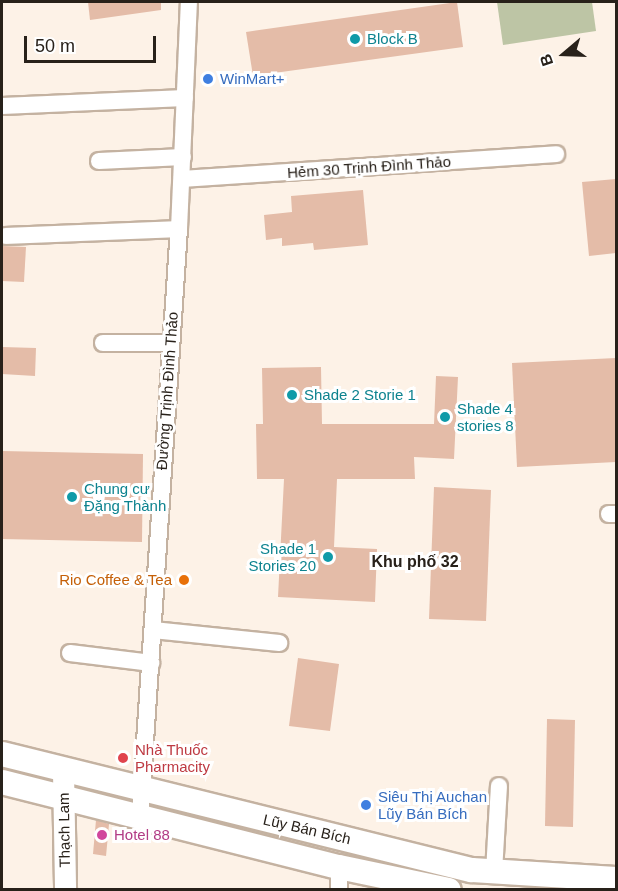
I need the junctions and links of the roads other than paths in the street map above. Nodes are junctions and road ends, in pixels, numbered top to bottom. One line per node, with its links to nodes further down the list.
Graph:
1 (189, 2): 2 (street, Đường Trịnh Đình Thảo)
2 (185, 98): 3 (street); 5 (street, Đường Trịnh Đình Thảo)
3 (2, 106)
4 (556, 154): 7 (street, Hẻm 30 Trịnh Đình Thảo)
5 (183, 157): 6 (street); 7 (street, Đường Trịnh Đình Thảo)
6 (99, 161)
7 (182, 179): 8 (street, Đường Trịnh Đình Thảo)
8 (179, 229): 9 (street); 11 (street, Đường Trịnh Đình Thảo)
9 (6, 236)
10 (103, 343): 11 (street)
11 (170, 343): 12 (street, Đường Trịnh Đình Thảo)
12 (153, 630): 13 (street); 15 (street, Đường Trịnh Đình Thảo)
13 (279, 643)
14 (70, 653): 15 (street)
15 (151, 663): 20 (street, Đường Trịnh Đình Thảo)
16 (2, 754): 17 (main road, Lũy Bán Bích)
17 (63, 771): 20 (main road, Lũy Bán Bích); 21 (street, Thạch Lam)
18 (2, 782): 21 (main road, Lũy Bán Bích)
19 (500, 786): 23 (street)
20 (143, 792): 22 (street, Đường Trịnh Đình Thảo); 23 (main road, Lũy Bán Bích)
21 (64, 798): 22 (main road, Lũy Bán Bích); 26 (street, Thạch Lam)
22 (141, 817): 24 (main road, Lũy Bán Bích)
23 (495, 872): 25 (main road, Lũy Bán Bích)
24 (339, 878): 27 (main road, Lũy Bán Bích)
25 (616, 879)
26 (65, 890)
27 (449, 890)

